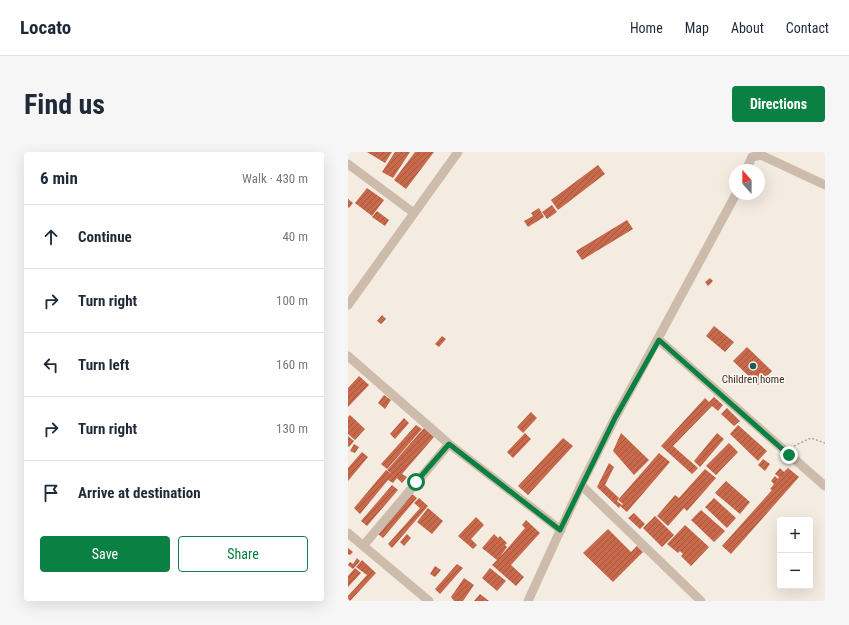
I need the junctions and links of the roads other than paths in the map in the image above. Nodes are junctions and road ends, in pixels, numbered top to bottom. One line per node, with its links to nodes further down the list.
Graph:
1 (458, 152): 6 (street)
2 (348, 164): 6 (street)
3 (749, 164): 4 (street)
4 (825, 185)
5 (733, 200): 8 (street)
6 (414, 213): 7 (street)
7 (348, 305)
8 (659, 340): 11 (street); 12 (street)
9 (348, 356): 10 (street)
10 (449, 444): 13 (street); 15 (street)
11 (581, 486): 13 (street); 18 (street)
12 (825, 486)
13 (560, 530): 17 (street)
14 (348, 533): 15 (street)
15 (363, 546): 16 (street)
16 (429, 601)
17 (528, 601)
18 (701, 601)

